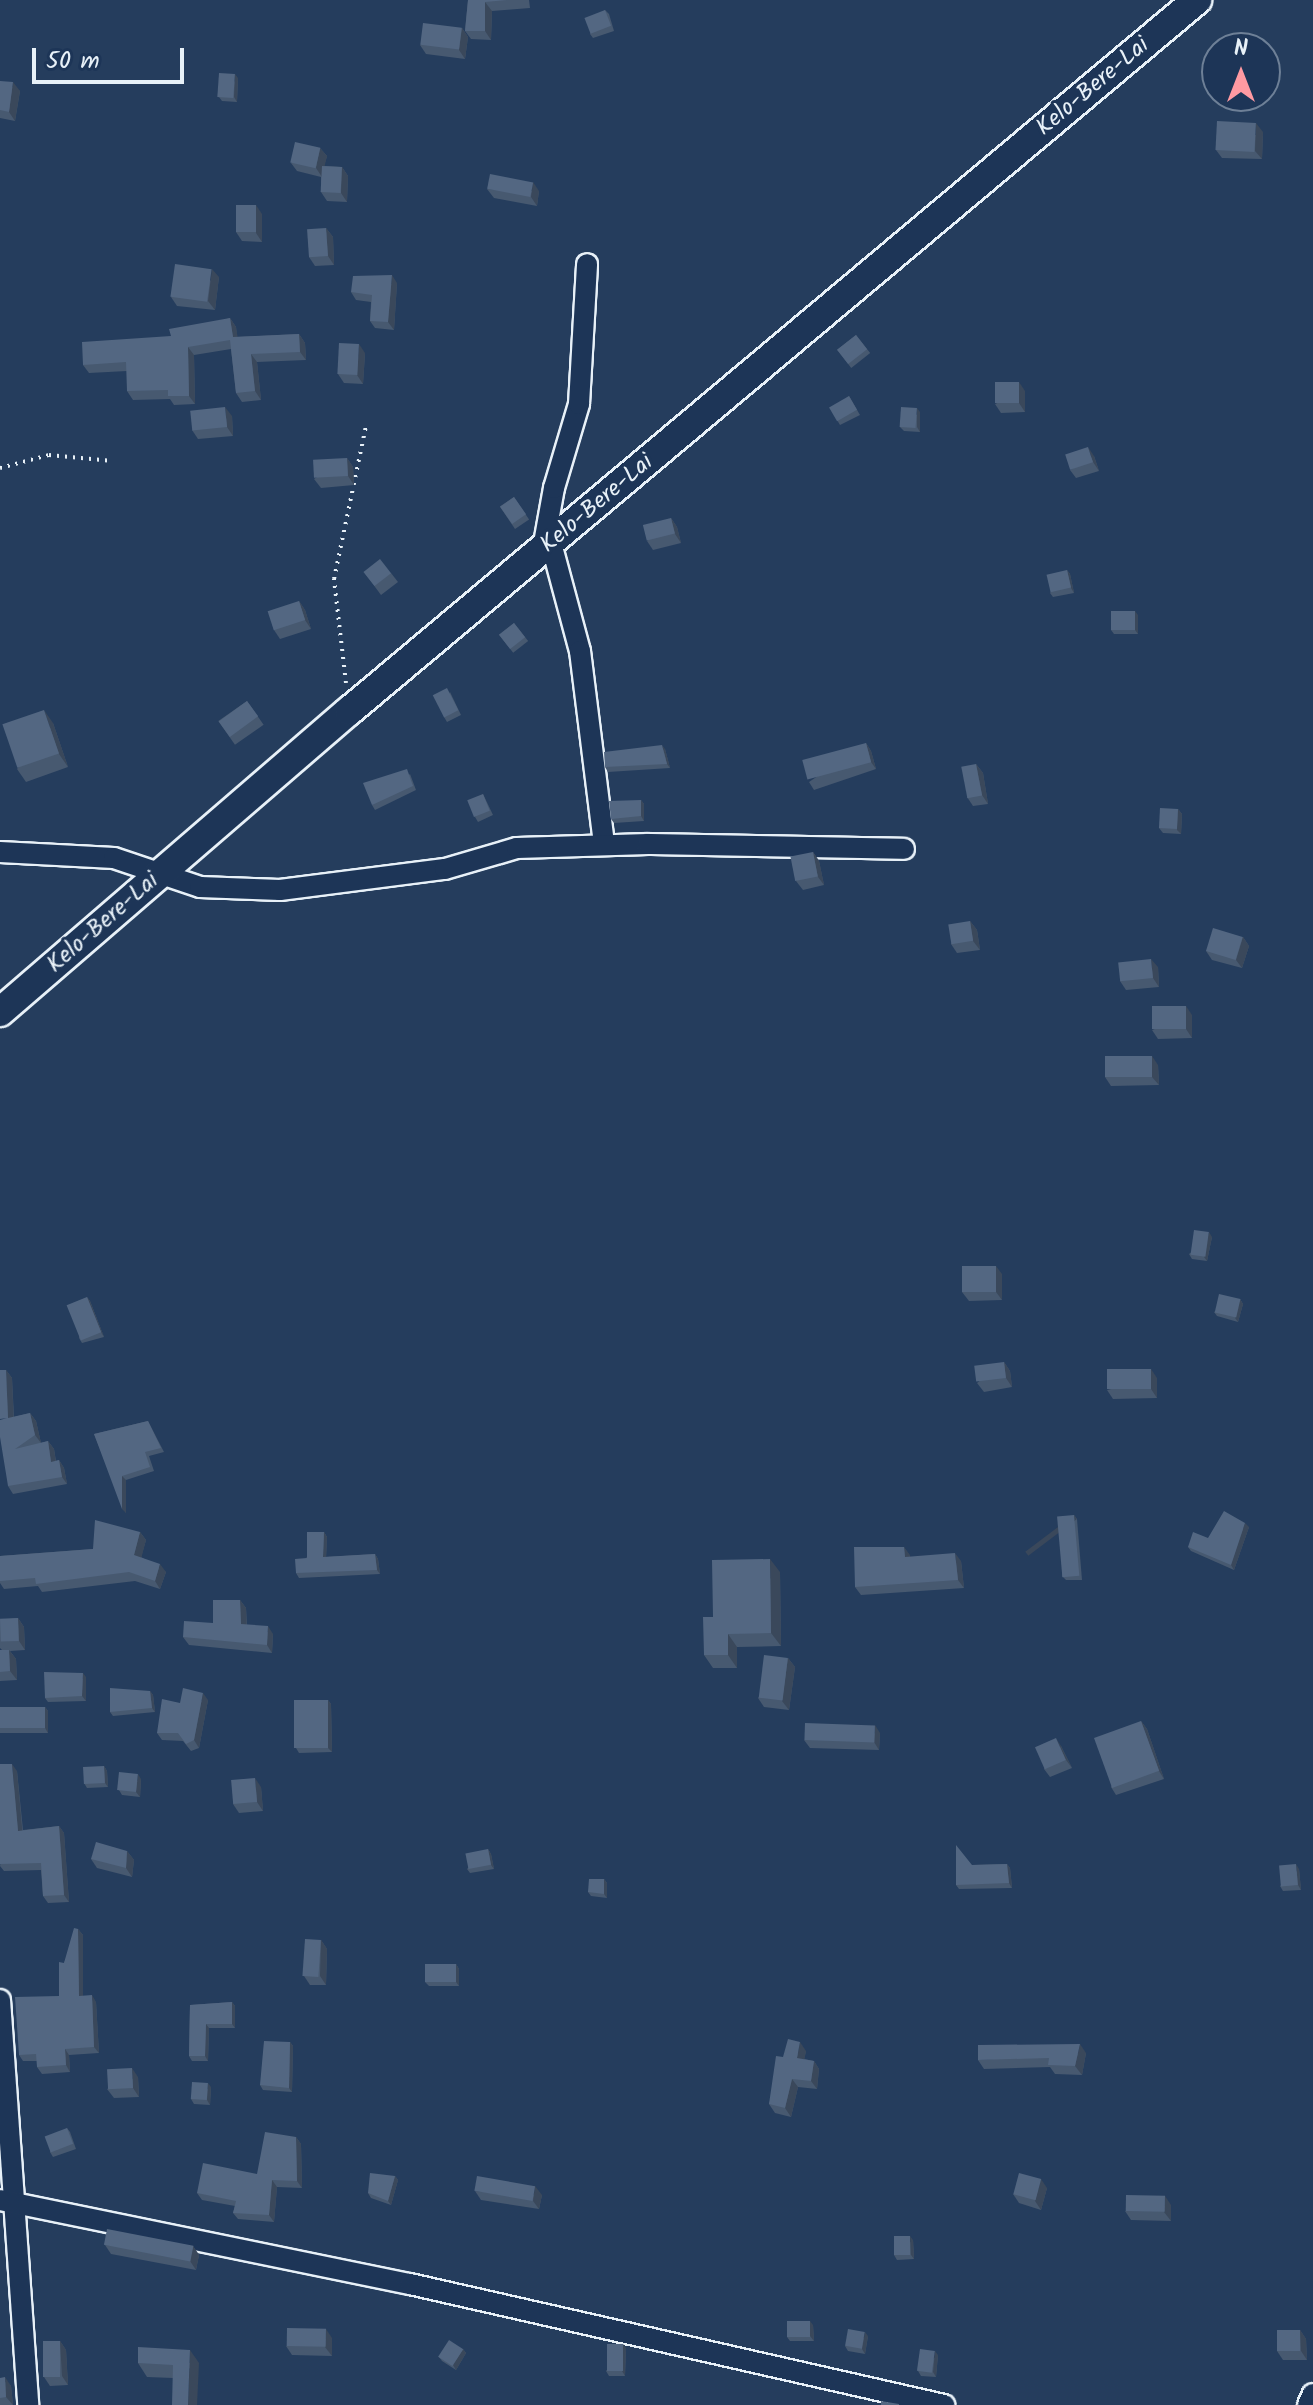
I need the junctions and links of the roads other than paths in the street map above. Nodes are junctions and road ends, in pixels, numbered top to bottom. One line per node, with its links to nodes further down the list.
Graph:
1 (1197, 0): 3 (main road, Kelo-Bere-Lai)
2 (587, 264): 3 (street)
3 (547, 546): 4 (street); 7 (main road, Kelo-Bere-Lai)
4 (604, 845): 5 (street); 7 (street)
5 (904, 849)
6 (0, 852): 7 (street)
7 (159, 874): 8 (main road, Kelo-Bere-Lai)
8 (0, 1012)
9 (0, 2000): 10 (street)
10 (6, 2202): 12 (street); 13 (street)
11 (1313, 2394): 14 (street)
12 (28, 2405)
13 (944, 2405)
14 (1308, 2405)

